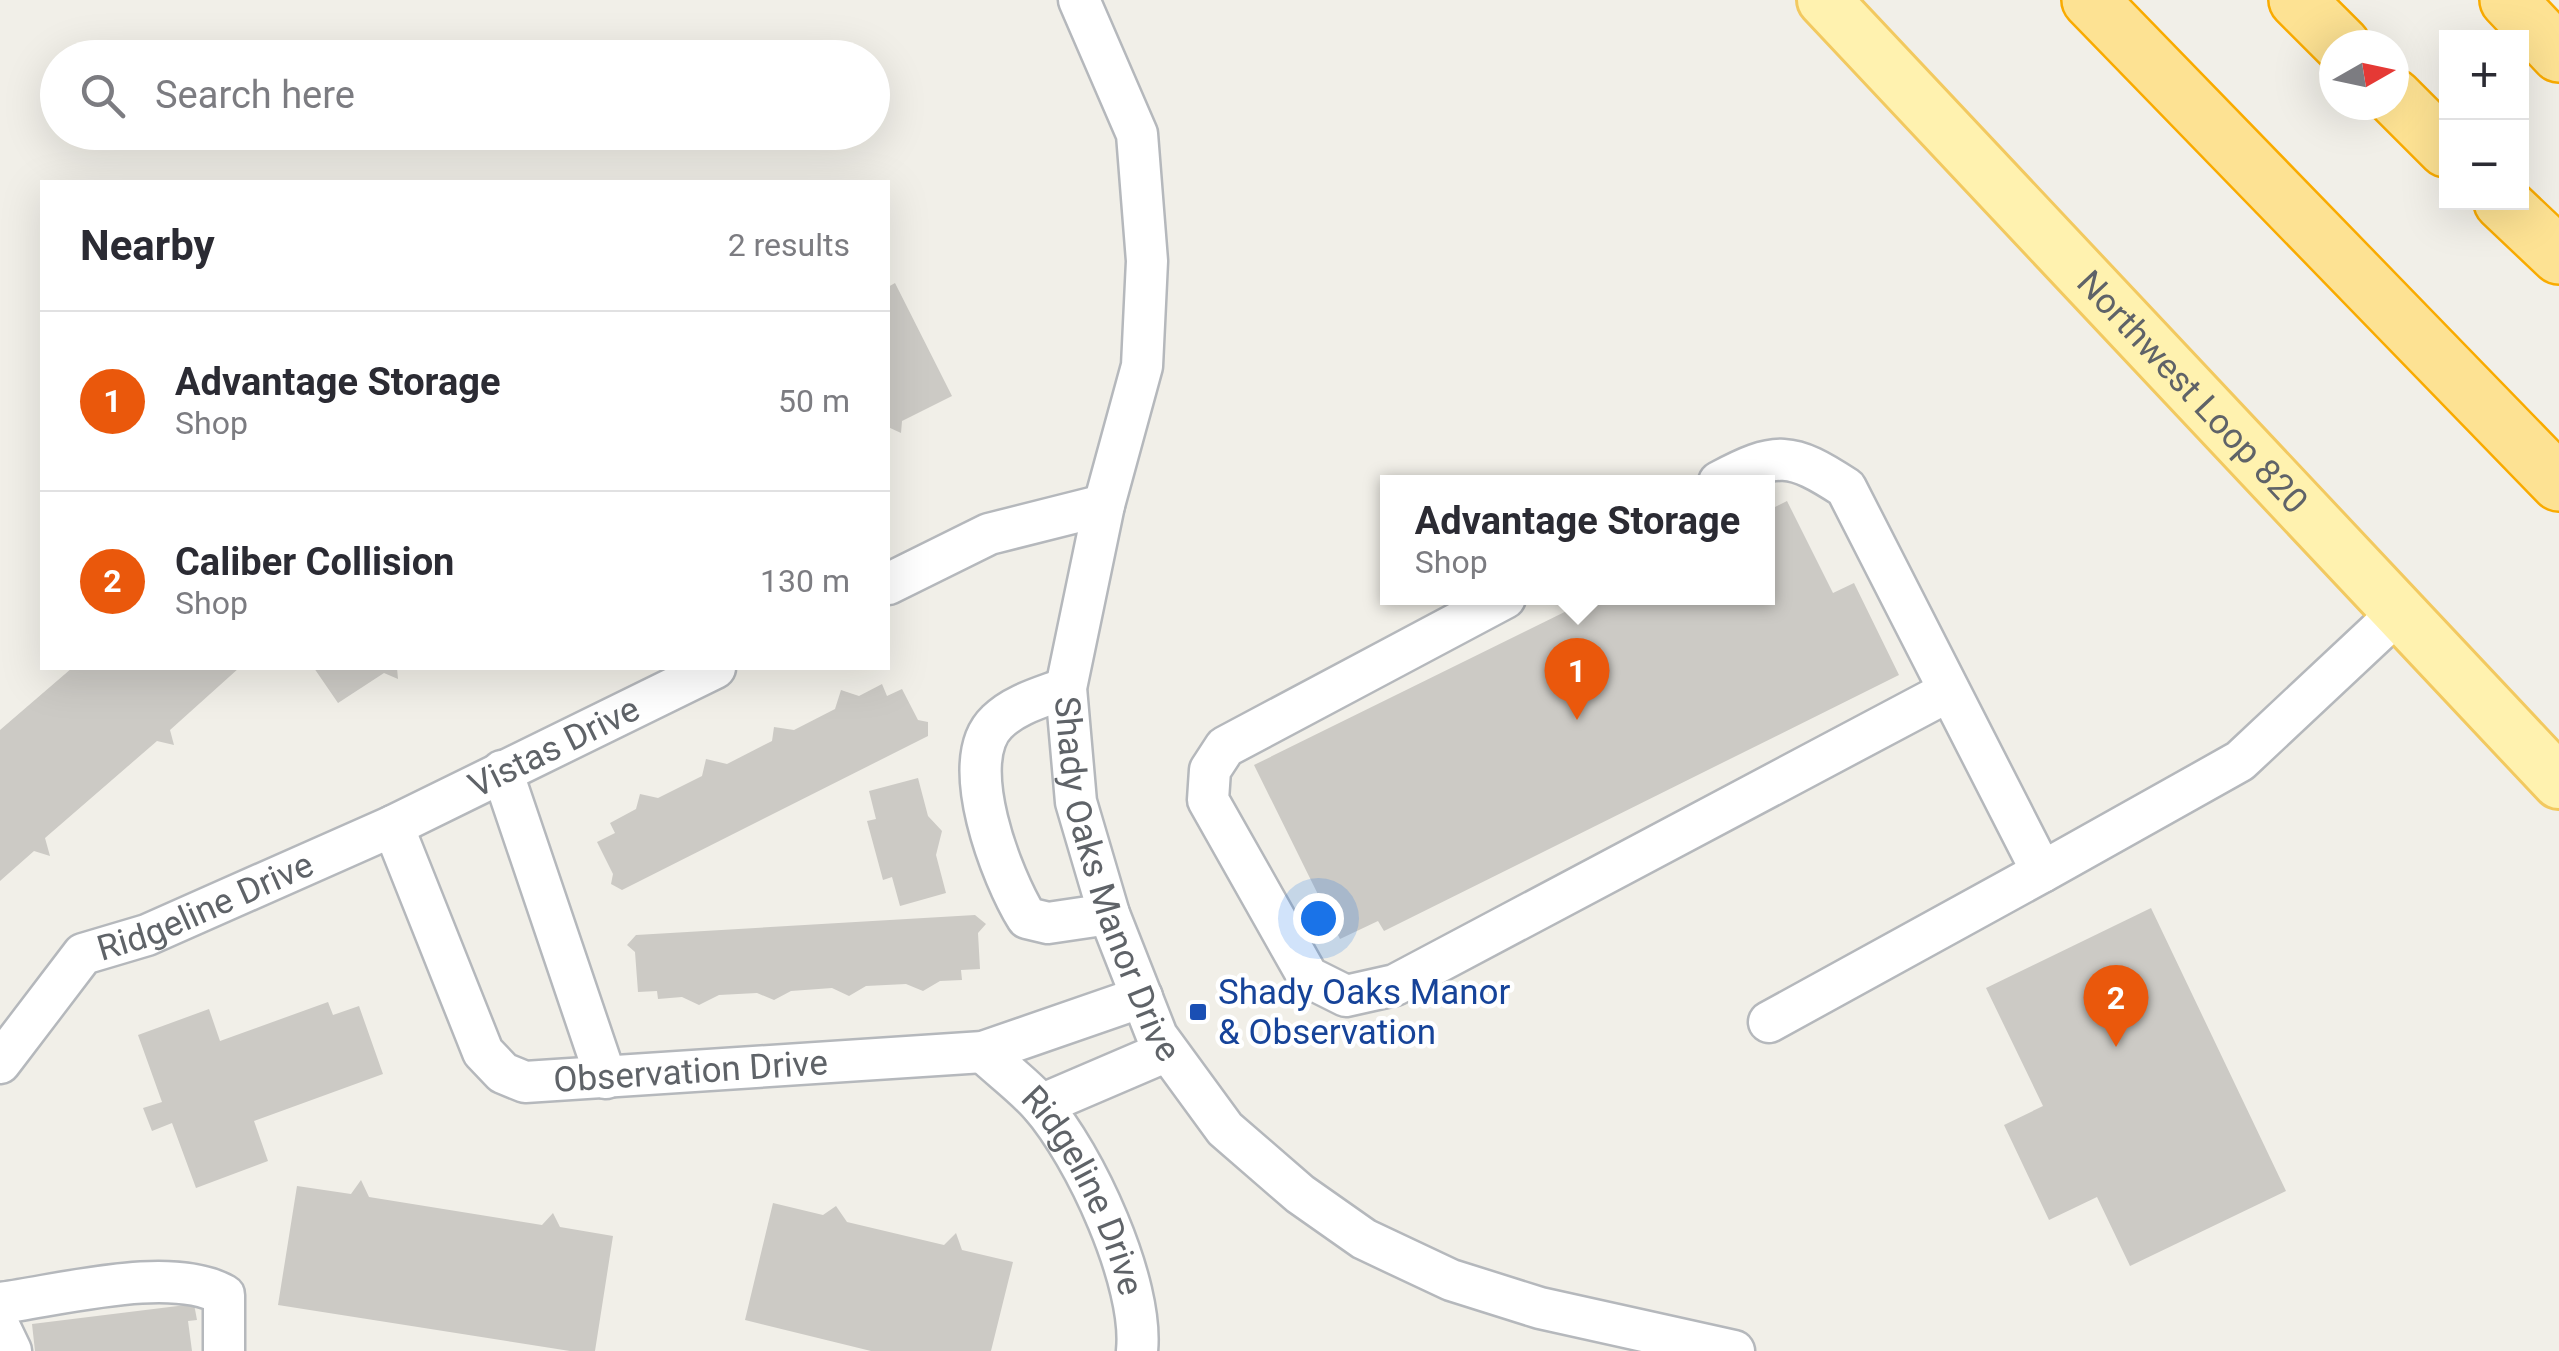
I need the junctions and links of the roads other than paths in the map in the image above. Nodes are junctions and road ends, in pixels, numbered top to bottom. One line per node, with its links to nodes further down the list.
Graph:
1 (1079, 0): 14 (street, Shady Oaks Manor Drive)
2 (1824, 0): 17 (main road, Northwest Loop 820)
3 (2090, 0): 13 (highway)
4 (2298, 0): 6 (highway)
5 (2508, 0): 7 (highway)
6 (2327, 30)
7 (2559, 54)
8 (2409, 112): 9 (highway)
9 (2439, 143)
10 (2510, 210): 11 (highway)
11 (2559, 256)
12 (1732, 475): 20 (street)
13 (2559, 483)
14 (1104, 504): 15 (street); 19 (street, Shady Oaks Manor Drive)
15 (890, 583)
16 (1491, 605): 20 (street)
17 (2400, 612): 22 (main road, Northwest Loop 820); 24 (street)
18 (712, 670): 21 (street, Vistas Drive)
19 (1066, 688): 25 (street, Shady Oaks Manor Drive); 25 (street)
20 (1949, 691): 24 (street)
21 (502, 771): 23 (street, Vistas Drive); 31 (street)
22 (2559, 782)
23 (393, 826): 30 (street, Ridgeline Drive); 31 (street, Observation Drive)
24 (2042, 872): 27 (street)
25 (1109, 914): 26 (street, Shady Oaks Manor Drive)
26 (1142, 997): 28 (street, Shady Oaks Manor Drive); 29 (street, Observation Drive)
27 (1769, 1022)
28 (1168, 1051): 32 (street); 38 (street, Shady Oaks Manor Drive)
29 (983, 1052): 31 (street, Observation Drive); 32 (street, Ridgeline Drive)
30 (0, 1062)
31 (606, 1078)
32 (1041, 1105): 37 (street, Ridgeline Drive)
33 (0, 1304): 36 (street)
34 (0, 1328): 35 (street)
35 (12, 1351)
36 (224, 1351)
37 (1137, 1351)
38 (1734, 1351)

